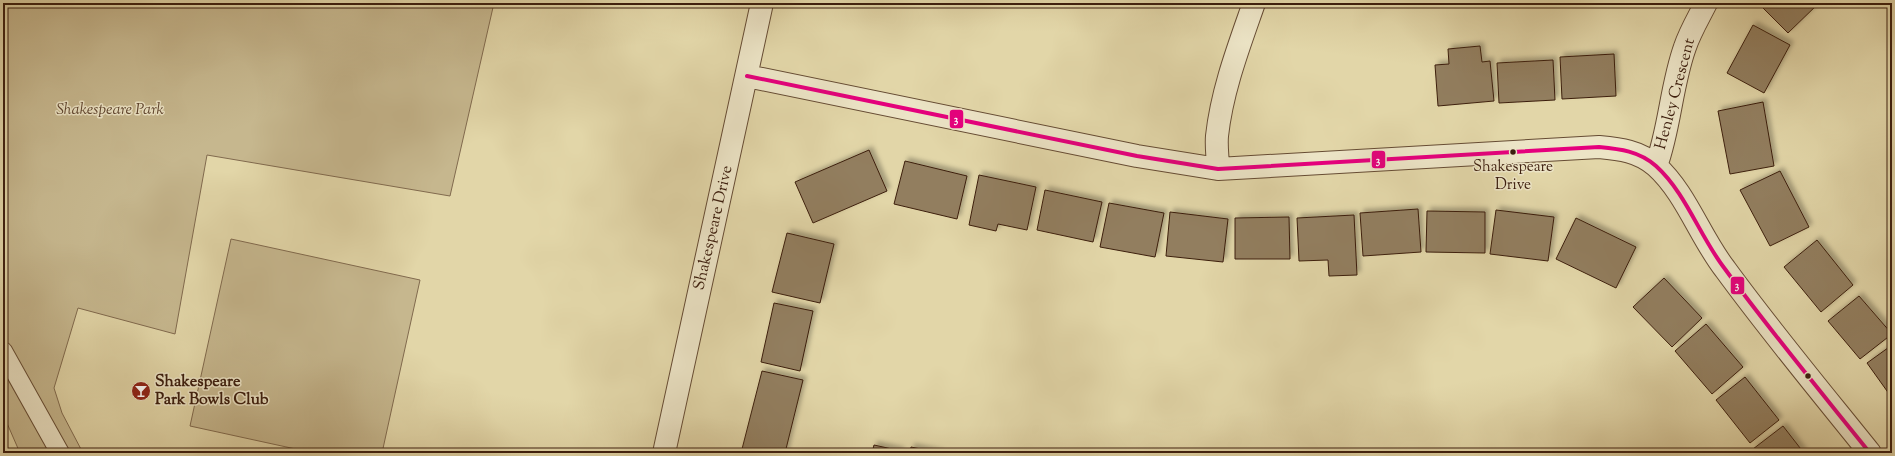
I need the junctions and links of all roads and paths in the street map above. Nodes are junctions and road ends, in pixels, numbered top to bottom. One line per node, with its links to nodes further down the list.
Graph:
1 (762, 3): 4 (street, Shakespeare Drive)
2 (1254, 3): 6 (street)
3 (1706, 3): 5 (street, Henley Crescent)
4 (747, 76): 6 (street); 9 (street, Shakespeare Drive)
5 (1656, 166): 6 (street); 10 (street, Henley Crescent)
6 (1218, 170)
7 (3, 351): 8 (lane)
8 (60, 453)
9 (664, 453)
10 (1870, 453)

